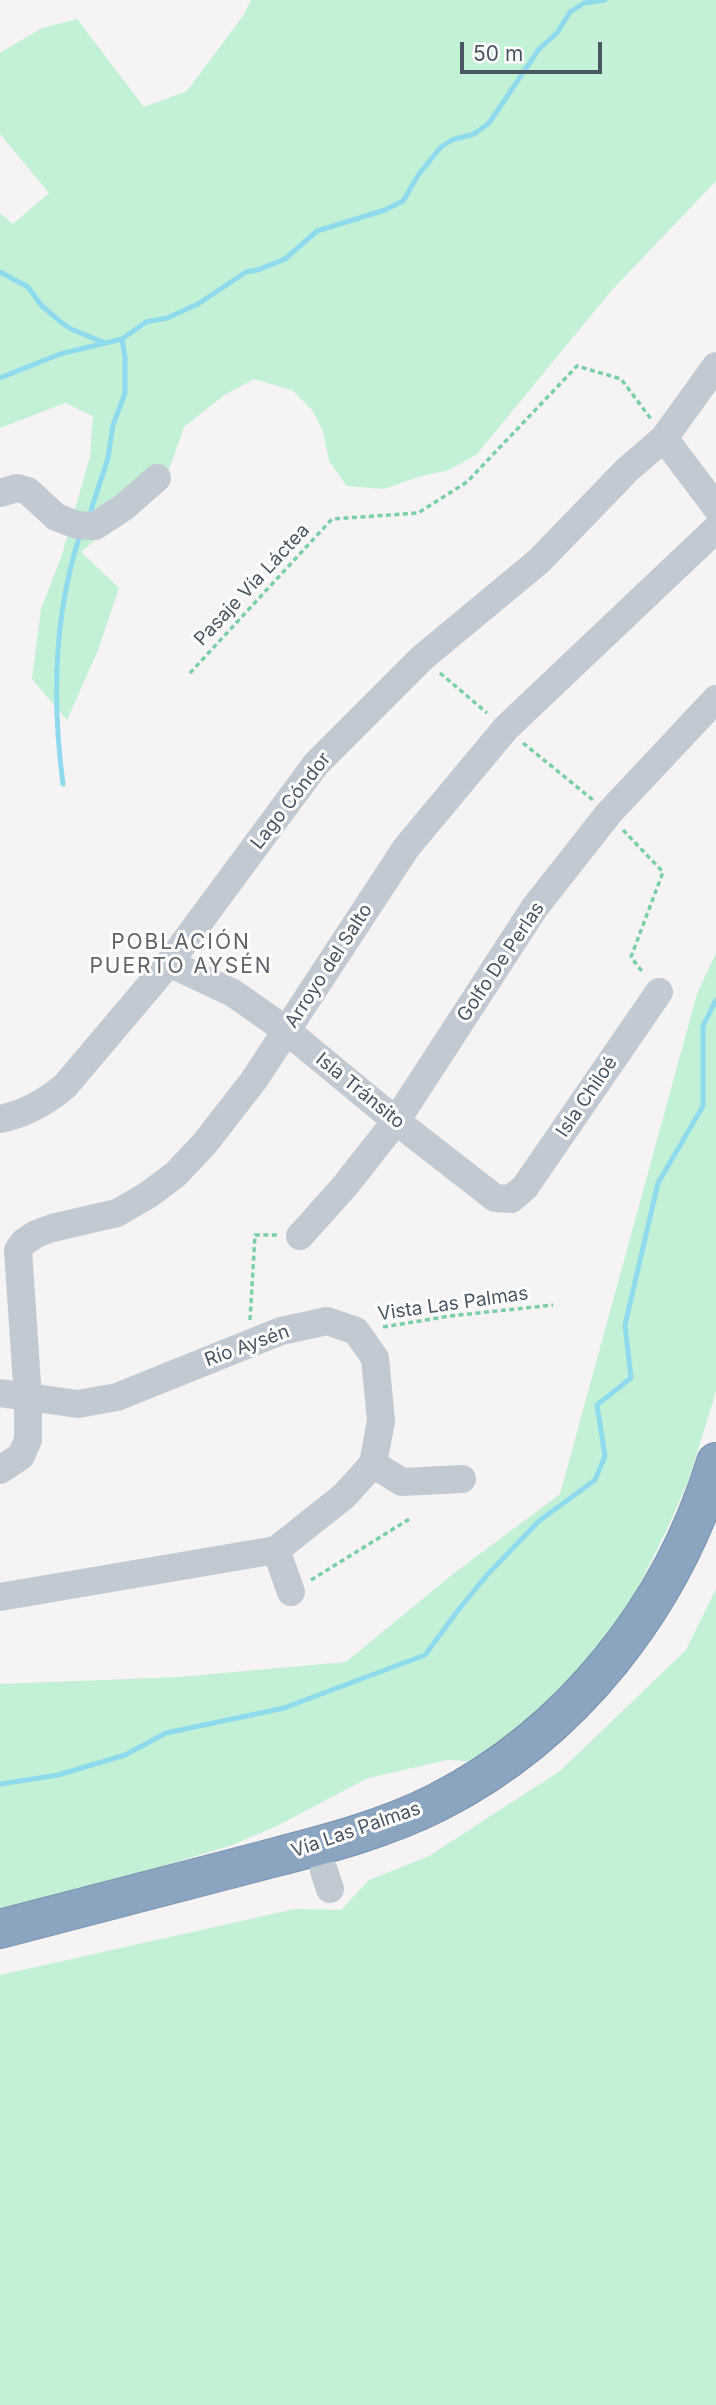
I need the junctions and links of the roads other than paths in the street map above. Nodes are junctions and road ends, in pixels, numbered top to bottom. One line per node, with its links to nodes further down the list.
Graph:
1 (716, 366): 2 (street, Lago Cóndor)
2 (664, 438): 5 (street); 8 (street, Lago Cóndor)
3 (158, 478): 4 (street)
4 (0, 493)
5 (716, 507)
6 (716, 529): 10 (street, Arroyo del Salto)
7 (716, 699): 12 (street, Golfo De Perlas)
8 (169, 963): 10 (street, Isla Tránsito); 11 (street, Lago Cóndor)
9 (659, 992): 13 (street, Isla Chiloé)
10 (287, 1031): 12 (street, Isla Tránsito); 16 (street, Arroyo del Salto)
11 (0, 1119)
12 (396, 1121): 13 (street, Isla Tránsito); 14 (street, Golfo De Perlas)
13 (511, 1199)
14 (300, 1236)
15 (0, 1394): 16 (street, Río Aysén)
16 (28, 1399): 18 (street, Río Aysén); 19 (street, Arroyo del Salto)
17 (716, 1462): 25 (highway, Vía Las Palmas)
18 (373, 1464): 20 (street); 22 (street)
19 (0, 1470)
20 (462, 1479)
21 (716, 1535): 26 (highway, Vía Las Palmas)
22 (276, 1550): 23 (street); 24 (street)
23 (291, 1592)
24 (0, 1597)
25 (0, 1928)
26 (0, 1952)

